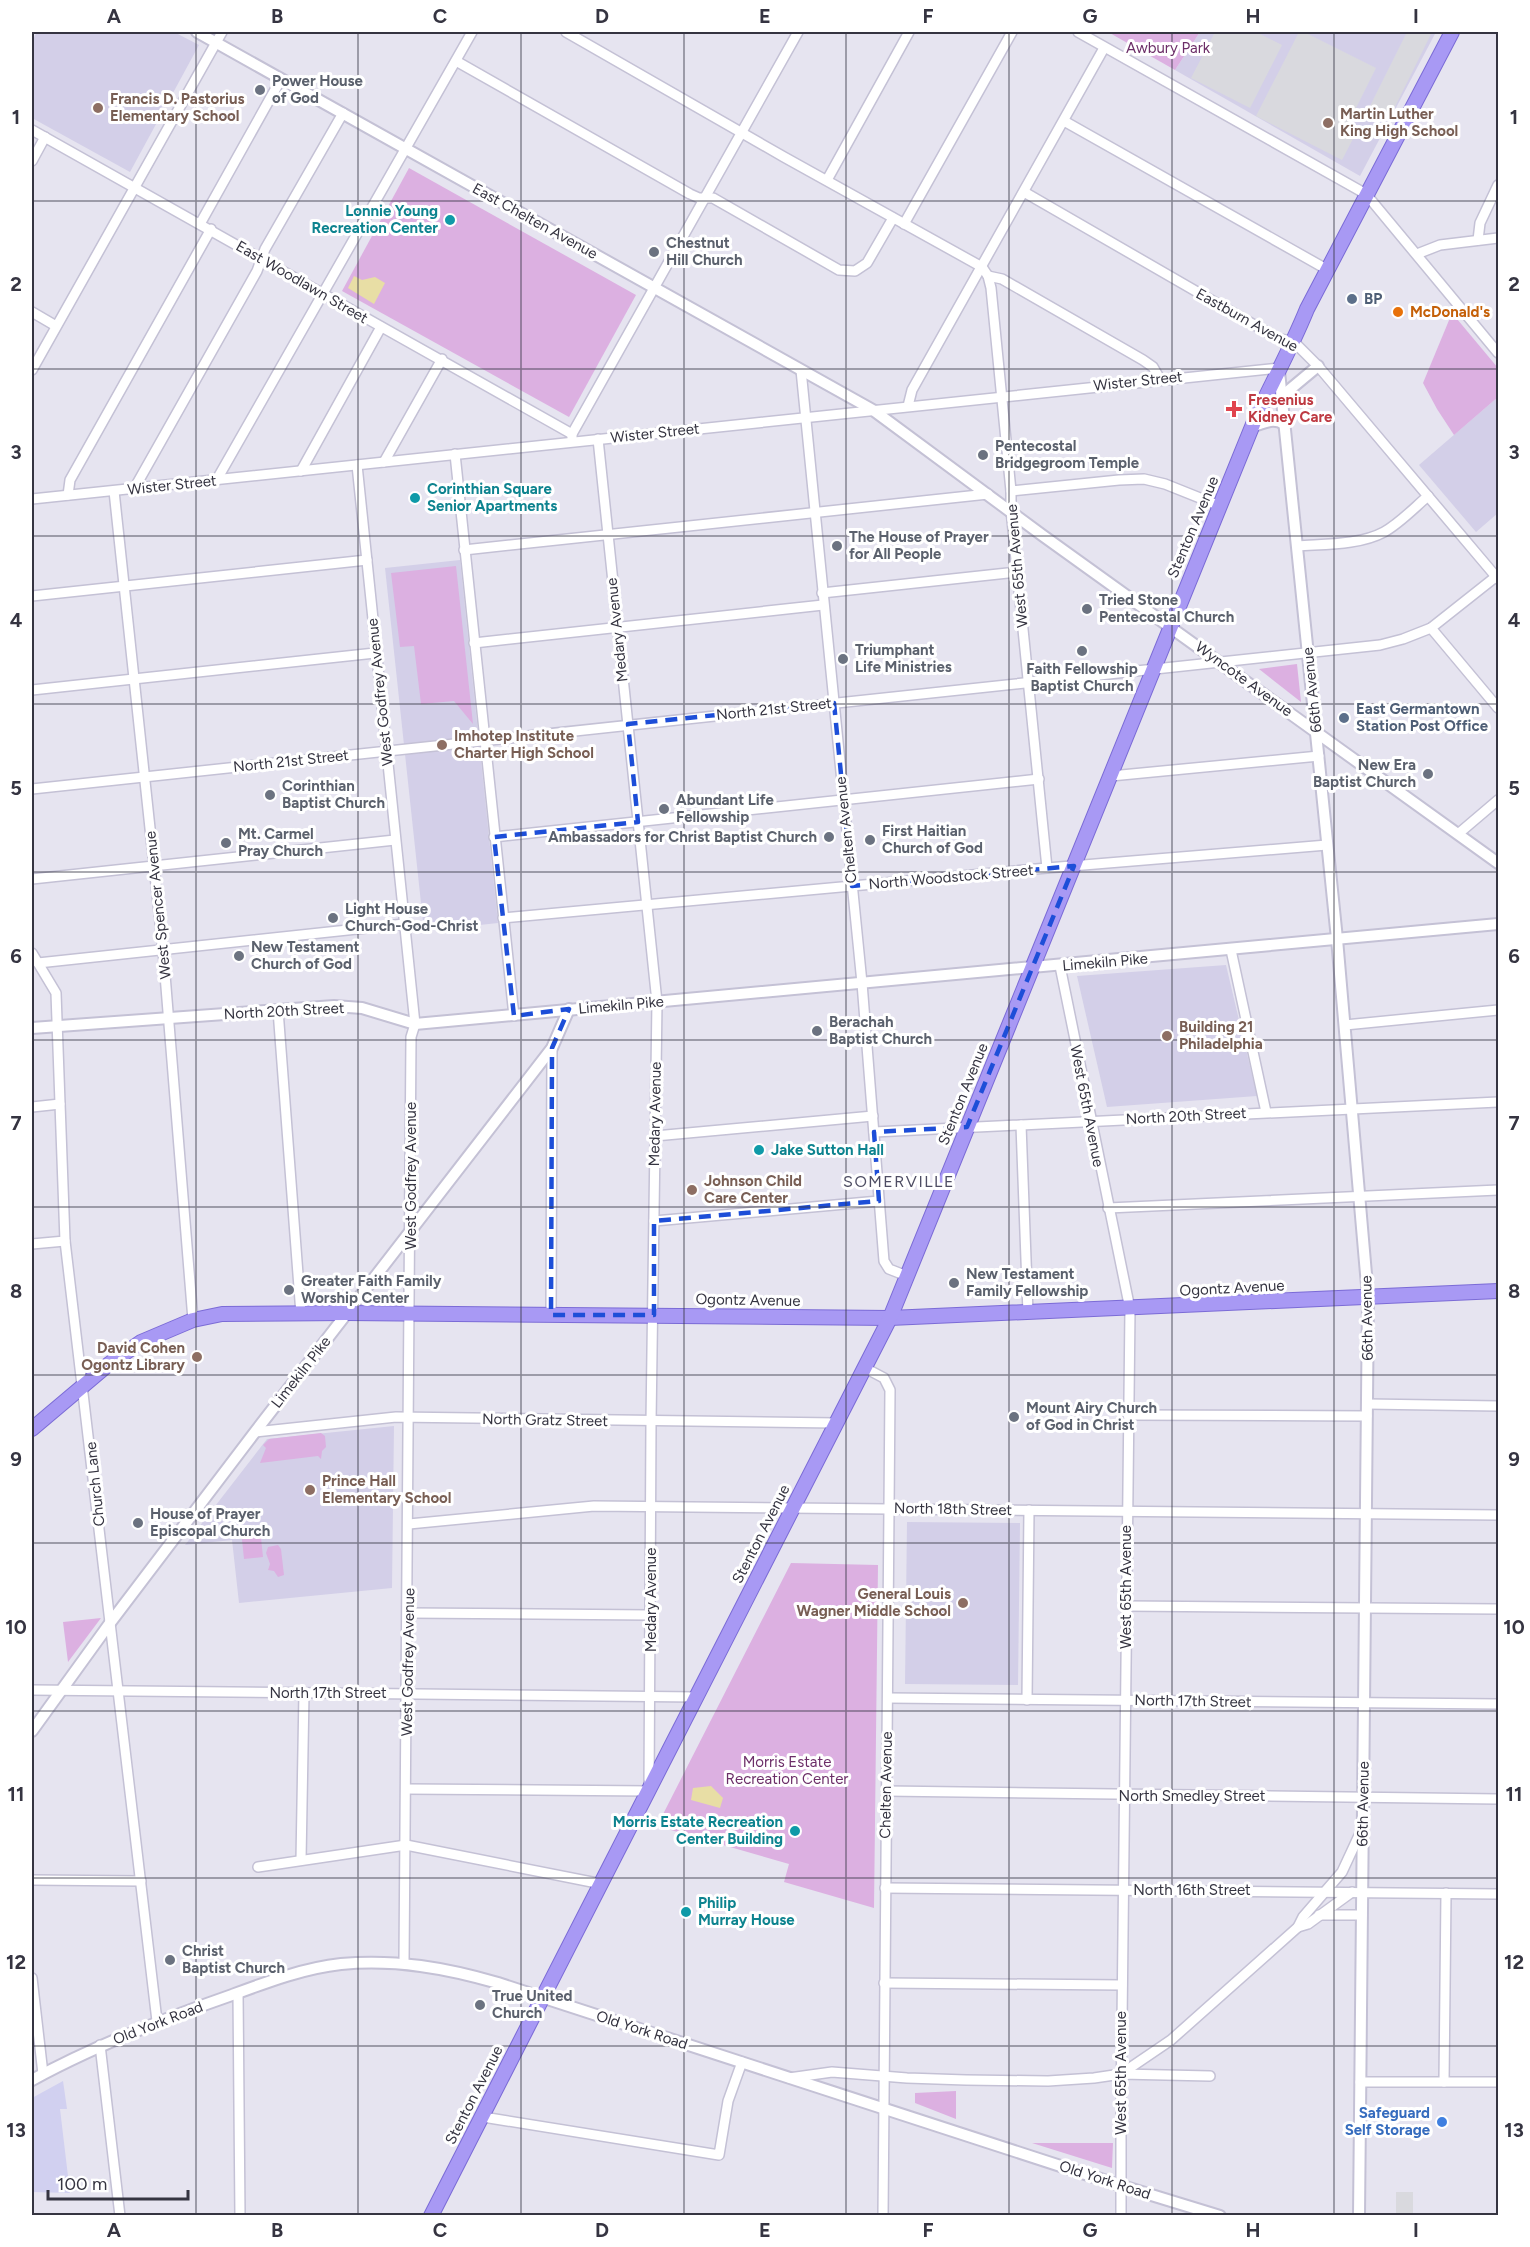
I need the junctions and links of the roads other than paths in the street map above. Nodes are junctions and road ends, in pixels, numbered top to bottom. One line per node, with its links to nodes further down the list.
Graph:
1 (197, 32): 10 (street, East Chelten Avenue)
2 (222, 32): 10 (street)
3 (472, 32): 12 (street)
4 (566, 32): 17 (street)
5 (909, 32): 21 (street)
6 (1012, 32): 29 (street)
7 (1078, 32): 11 (street)
8 (1452, 32): 25 (main road, Stenton Avenue)
9 (794, 33): 17 (street)
10 (216, 42): 13 (street, East Chelten Avenue); 23 (street)
11 (1104, 48): 15 (street); 25 (street)
12 (456, 61): 19 (street); 26 (street)
13 (281, 79): 14 (street, East Chelten Avenue); 28 (street)
14 (343, 113): 19 (street, East Chelten Avenue); 34 (street)
15 (1064, 121): 24 (street); 35 (street)
16 (32, 130): 18 (street, East Woodlawn Street)
17 (742, 131): 21 (street); 26 (street)
18 (45, 137): 20 (street); 23 (street, East Woodlawn Street)
19 (405, 148): 37 (street, East Chelten Avenue); 38 (street)
20 (32, 161)
21 (827, 180): 27 (street)
22 (1498, 185): 32 (street)
23 (135, 187): 28 (street, East Woodlawn Street); 40 (street)
24 (1024, 192): 36 (street); 42 (street, Eastburn Avenue)
25 (1366, 194): 33 (street); 35 (main road, Stenton Avenue)
26 (705, 197): 27 (street); 37 (street)
27 (893, 218): 29 (street)
28 (200, 224): 30 (street, East Woodlawn Street)
29 (904, 224): 36 (street)
30 (211, 229): 34 (street, East Woodlawn Street); 68 (street)
31 (1498, 238): 32 (street)
32 (1478, 240): 33 (street)
33 (1418, 254): 43 (street)
34 (262, 258): 38 (street, East Woodlawn Street); 64 (street)
35 (1328, 270): 42 (main road, Stenton Avenue)
36 (985, 272): 49 (street); 50 (street, West 65th Avenue); 52 (street)
37 (653, 288): 48 (street, East Chelten Avenue); 57 (street)
38 (324, 293): 41 (street, East Woodlawn Street); 63 (street)
39 (32, 312): 40 (street)
40 (56, 326): 47 (street)
41 (381, 327): 44 (street, East Woodlawn Street); 62 (street)
42 (1294, 342): 45 (street, Eastburn Avenue); 46 (main road, Stenton Avenue)
43 (1496, 347)
44 (442, 359): 57 (street, East Woodlawn Street); 60 (street)
45 (1318, 366): 51 (street); 69 (street, Eastburn Avenue)
46 (1279, 368): 49 (street, Wister Street); 51 (street, 66th Avenue); 56 (main road, Stenton Avenue)
47 (32, 370)
48 (801, 370): 53 (street, East Chelten Avenue); 54 (street, Chelten Avenue)
49 (1160, 379): 50 (street, Wister Street)
50 (1002, 396): 52 (street, Wister Street); 66 (street, West 65th Avenue)
51 (1281, 396): 55 (street, 66th Avenue)
52 (908, 406): 53 (street, Wister Street)
53 (873, 410): 54 (street, Wister Street); 67 (street, Wyncote Avenue)
54 (805, 416): 58 (street, Wister Street); 73 (street, Chelten Avenue)
55 (1284, 424): 56 (street); 75 (street, 66th Avenue)
56 (1252, 427): 71 (main road, Stenton Avenue)
57 (572, 438): 58 (street, Wister Street); 59 (street, Wister Street)
58 (598, 439): 74 (street, Medary Avenue)
59 (455, 454): 60 (street, Wister Street); 76 (street)
60 (384, 462): 61 (street, Wister Street)
61 (357, 465): 62 (street, Wister Street); 77 (street, West Godfrey Avenue)
62 (301, 471): 63 (street, Wister Street)
63 (216, 481): 64 (street, Wister Street)
64 (134, 489): 65 (street, Wister Street)
65 (114, 491): 68 (street, Wister Street); 80 (street, West Spencer Avenue)
66 (1011, 491): 71 (street); 72 (street, West 65th Avenue)
67 (988, 494): 72 (street, Wyncote Avenue); 73 (street)
68 (68, 495): 70 (street, Wister Street)
69 (1428, 496): 75 (street); 79 (street, Eastburn Avenue)
70 (32, 499)
71 (1220, 506): 84 (main road, Stenton Avenue)
72 (1011, 510): 78 (street, West 65th Avenue); 84 (street, Wyncote Avenue)
73 (814, 513): 74 (street); 81 (street, Chelten Avenue)
74 (607, 535): 76 (street); 85 (street, Medary Avenue)
75 (1298, 546): 88 (street, 66th Avenue)
76 (464, 550): 87 (street)
77 (367, 560): 80 (street); 89 (street, West Godfrey Avenue)
78 (1017, 572): 81 (street); 93 (street, West 65th Avenue)
79 (1498, 577): 86 (street, North 21st Street)
80 (125, 586): 82 (street); 92 (street, West Spencer Avenue)
81 (822, 593): 83 (street, Chelten Avenue)
82 (32, 596)
83 (823, 605): 85 (street); 95 (street, Chelten Avenue)
84 (1170, 626): 90 (street, Wyncote Avenue); 91 (main road, Stenton Avenue)
85 (617, 628): 87 (street); 97 (street, Medary Avenue)
86 (1431, 628): 88 (street, North 21st Street); 96 (street)
87 (474, 643): 99 (street)
88 (1308, 652): 90 (street, North 21st Street); 98 (street, 66th Avenue)
89 (375, 653): 92 (street); 100 (street, West Godfrey Avenue)
90 (1220, 662): 91 (street, North 21st Street); 98 (street, Wyncote Avenue)
91 (1153, 669): 93 (street, North 21st Street); 102 (main road, Stenton Avenue)
92 (135, 679): 94 (street); 103 (street, West Spencer Avenue)
93 (1028, 682): 95 (street, North 21st Street); 104 (street, West 65th Avenue)
94 (32, 690)
95 (834, 703): 97 (street, North 21st Street); 106 (street, Chelten Avenue)
96 (1498, 708)
97 (628, 724): 99 (street, North 21st Street); 108 (street, Medary Avenue)
98 (1316, 731): 101 (street, 66th Avenue); 109 (street, Wyncote Avenue)
99 (484, 740): 100 (street, North 21st Street); 110 (street)
100 (386, 750): 103 (street, North 21st Street); 111 (street, West Godfrey Avenue)
101 (1319, 756): 102 (street); 112 (street, 66th Avenue)
102 (1111, 776): 115 (main road, Stenton Avenue)
103 (145, 777): 105 (street, North 21st Street); 114 (street, West Spencer Avenue)
104 (1039, 779): 106 (street); 116 (street, West 65th Avenue)
105 (32, 789)
106 (843, 800): 108 (street); 118 (street, Chelten Avenue)
107 (1498, 801): 109 (street)
108 (638, 822): 110 (street); 119 (street, Medary Avenue)
109 (1458, 834): 113 (street, Wyncote Avenue)
110 (494, 837): 120 (street)
111 (395, 840): 114 (street); 121 (street, West Godfrey Avenue)
112 (1327, 845): 115 (street, North Woodstock Street); 123 (street, 66th Avenue)
113 (1498, 863)
114 (154, 865): 117 (street); 124 (street, West Spencer Avenue)
115 (1074, 866): 116 (street, North Woodstock Street); 129 (main road, Stenton Avenue)
116 (1047, 868): 118 (street, North Woodstock Street)
117 (32, 879)
118 (852, 886): 119 (street, North Woodstock Street); 130 (street, Chelten Avenue)
119 (647, 905): 120 (street, North Woodstock Street); 131 (street, Medary Avenue)
120 (503, 918): 135 (street)
121 (404, 924): 124 (street); 137 (street, West Godfrey Avenue)
122 (1498, 924): 123 (street, Limekiln Pike)
123 (1337, 939): 125 (street, Limekiln Pike); 138 (street, 66th Avenue)
124 (163, 950): 127 (street); 136 (street, West Spencer Avenue)
125 (1231, 950): 128 (street, Limekiln Pike); 146 (street)
126 (32, 953): 127 (street, Church Lane)
127 (38, 963): 139 (street, Church Lane)
128 (1060, 966): 129 (street, Limekiln Pike); 148 (street, West 65th Avenue)
129 (1032, 969): 130 (street, Limekiln Pike); 150 (main road, Stenton Avenue)
130 (862, 983): 131 (street, Limekiln Pike); 147 (street, Chelten Avenue)
131 (657, 1002): 132 (street, Limekiln Pike); 152 (street, Medary Avenue)
132 (569, 1009): 135 (street, North 20th Street); 141 (street, Limekiln Pike)
133 (278, 1010): 136 (street, North 20th Street); 137 (street, North 20th Street); 167 (street)
134 (1498, 1010): 138 (street)
135 (514, 1016): 137 (street, North 20th Street)
136 (169, 1018): 139 (street, North 20th Street); 172 (street, West Spencer Avenue)
137 (415, 1024): 158 (street, West Godfrey Avenue)
138 (1345, 1025): 145 (street, 66th Avenue)
139 (56, 1026): 140 (street, North 20th Street); 143 (street, Church Lane)
140 (32, 1028)
141 (552, 1048): 158 (street, Limekiln Pike); 169 (street)
142 (1498, 1102): 145 (street, North 20th Street)
143 (60, 1104): 144 (street); 159 (street, Church Lane)
144 (32, 1107)
145 (1352, 1109): 146 (street, North 20th Street); 154 (street, 66th Avenue)
146 (1266, 1112): 148 (street, North 20th Street)
147 (873, 1116): 151 (street, Chelten Avenue); 152 (street)
148 (1090, 1120): 149 (street, North 20th Street); 156 (street, West 65th Avenue)
149 (1021, 1125): 150 (street, North 20th Street); 166 (street)
150 (967, 1127): 151 (street, North 20th Street); 161 (main road, Stenton Avenue)
151 (874, 1131): 155 (street, Chelten Avenue)
152 (655, 1136): 157 (street, Medary Avenue)
153 (1498, 1190): 154 (street)
154 (1360, 1196): 156 (street); 163 (street, 66th Avenue)
155 (879, 1201): 157 (street); 161 (street, Chelten Avenue)
156 (1108, 1208): 164 (street, West 65th Avenue)
157 (654, 1221): 170 (street, Medary Avenue)
158 (411, 1232): 165 (street, Limekiln Pike); 168 (street, West Godfrey Avenue)
159 (65, 1241): 160 (street); 174 (street, Church Lane)
160 (32, 1244)
161 (907, 1276): 171 (main road, Stenton Avenue)
162 (1498, 1291): 163 (main road, Ogontz Avenue)
163 (1368, 1298): 164 (main road, Ogontz Avenue); 175 (street, 66th Avenue)
164 (1130, 1309): 166 (main road, Ogontz Avenue); 177 (street, West 65th Avenue)
165 (347, 1313): 167 (main road, Ogontz Avenue); 168 (main road, Ogontz Avenue); 183 (street, Limekiln Pike)
166 (1028, 1313): 171 (main road, Ogontz Avenue)
167 (301, 1314): 172 (main road, Ogontz Avenue)
168 (411, 1314): 169 (main road, Ogontz Avenue); 179 (street, West Godfrey Avenue)
169 (551, 1315): 170 (main road, Ogontz Avenue)
170 (654, 1315): 171 (main road, Ogontz Avenue); 180 (street, Medary Avenue)
171 (890, 1318): 173 (main road, Stenton Avenue)
172 (193, 1320): 174 (main road, Ogontz Avenue)
173 (865, 1368): 181 (main road, Stenton Avenue); 186 (street, Chelten Avenue)
174 (83, 1386): 182 (main road, Ogontz Avenue); 197 (street, Church Lane)
175 (1367, 1404): 176 (street); 178 (street, 66th Avenue)
176 (1498, 1406)
177 (1128, 1415): 178 (street); 188 (street, West 65th Avenue)
178 (1367, 1416): 189 (street, 66th Avenue)
179 (409, 1419): 180 (street, North Gratz Street); 183 (street, North Gratz Street); 191 (street, West Godfrey Avenue)
180 (651, 1422): 181 (street, North Gratz Street); 184 (street, Medary Avenue)
181 (836, 1424): 185 (main road, Stenton Avenue)
182 (32, 1429)
183 (255, 1432): 197 (street, Limekiln Pike)
184 (652, 1505): 185 (street, North 18th Street); 191 (street, North 18th Street); 196 (street, Medary Avenue)
185 (794, 1508): 186 (street, North 18th Street); 204 (main road, Stenton Avenue)
186 (889, 1509): 187 (street, North 18th Street); 205 (street, Chelten Avenue)
187 (1029, 1510): 188 (street, North 18th Street); 206 (street)
188 (1127, 1512): 189 (street, North 18th Street); 192 (street, West 65th Avenue)
189 (1366, 1514): 190 (street, North 18th Street); 193 (street, 66th Avenue)
190 (1498, 1515)
191 (409, 1524): 195 (street, West Godfrey Avenue)
192 (1126, 1606): 193 (street); 207 (street, West 65th Avenue)
193 (1365, 1608): 194 (street); 208 (street, 66th Avenue)
194 (1498, 1609)
195 (408, 1613): 196 (street); 202 (street, West Godfrey Avenue)
196 (650, 1615): 203 (street, Medary Avenue)
197 (110, 1623): 199 (street, Limekiln Pike); 200 (street, Church Lane)
198 (32, 1690): 199 (street, North 17th Street)
199 (61, 1691): 200 (street, North 17th Street); 210 (street, Limekiln Pike)
200 (118, 1691): 201 (street, North 17th Street); 222 (street, Church Lane)
201 (304, 1693): 202 (street, North 17th Street); 219 (street)
202 (407, 1694): 203 (street, North 17th Street); 211 (street, West Godfrey Avenue)
203 (651, 1695): 204 (street, North 17th Street); 212 (street, Medary Avenue)
204 (697, 1697): 212 (main road, Stenton Avenue)
205 (888, 1698): 206 (street, North 17th Street); 213 (street, Chelten Avenue)
206 (1027, 1700): 207 (street, North 17th Street)
207 (1125, 1700): 208 (street, North 17th Street); 214 (street, West 65th Avenue)
208 (1364, 1703): 209 (street, North 17th Street); 215 (street, 66th Avenue)
209 (1498, 1704)
210 (32, 1731)
211 (406, 1789): 212 (street); 218 (street, West Godfrey Avenue)
212 (650, 1791): 223 (main road, Stenton Avenue)
213 (886, 1791): 214 (street, North Smedley Street); 224 (street, Chelten Avenue)
214 (1124, 1795): 215 (street, North Smedley Street); 225 (street, West 65th Avenue)
215 (1363, 1797): 216 (street, North Smedley Street); 217 (street, 66th Avenue)
216 (1498, 1799)
217 (1363, 1828): 226 (street); 227 (street, 66th Avenue)
218 (406, 1845): 219 (street); 223 (street); 233 (street, West Godfrey Avenue)
219 (301, 1860): 220 (street)
220 (258, 1867)
221 (32, 1880): 222 (street)
222 (141, 1881): 239 (street, Church Lane)
223 (602, 1884): 238 (main road, Stenton Avenue)
224 (885, 1888): 225 (street, North 16th Street); 235 (street, Chelten Avenue)
225 (1124, 1890): 226 (street, North 16th Street); 236 (street, West 65th Avenue)
226 (1326, 1891): 227 (street, North 16th Street); 232 (street)
227 (1357, 1892): 228 (street, North 16th Street); 230 (street, 66th Avenue); 231 (street)
228 (1446, 1893): 229 (street, North 16th Street); 249 (street)
229 (1498, 1894)
230 (1362, 1915): 231 (street); 248 (street, 66th Avenue)
231 (1319, 1916): 232 (street)
232 (1298, 1927): 243 (street)
233 (404, 1963): 237 (street, Old York Road); 238 (street, Old York Road)
234 (32, 1978): 242 (street)
235 (884, 1983): 236 (street); 244 (street, Chelten Avenue)
236 (1122, 1985): 243 (street, West 65th Avenue)
237 (238, 1993): 239 (street, Old York Road); 256 (street)
238 (543, 1998): 241 (street, Old York Road); 252 (main road, Stenton Avenue)
239 (157, 2021): 240 (street, Old York Road)
240 (100, 2045): 242 (street, Old York Road); 255 (street)
241 (742, 2062): 246 (street, Old York Road); 252 (street)
242 (43, 2074): 247 (street, Old York Road)
243 (1121, 2074): 244 (street); 245 (street); 253 (street, West 65th Avenue)
244 (884, 2076): 246 (street); 251 (street, Chelten Avenue)
245 (1210, 2076)
246 (789, 2078): 251 (street, Old York Road)
247 (32, 2080)
248 (1360, 2082): 249 (street); 262 (street, 66th Avenue)
249 (1444, 2082): 250 (street)
250 (1498, 2082)
251 (883, 2109): 253 (street, Old York Road); 259 (street, Chelten Avenue)
252 (483, 2117): 254 (main road, Stenton Avenue)
253 (1122, 2186): 260 (street, West 65th Avenue); 261 (street, Old York Road)
254 (441, 2196): 257 (main road, Stenton Avenue); 258 (main road)
255 (120, 2216)
256 (240, 2216)
257 (431, 2216)
258 (436, 2216)
259 (883, 2216)
260 (1121, 2216)
261 (1221, 2216)
262 (1359, 2216)

